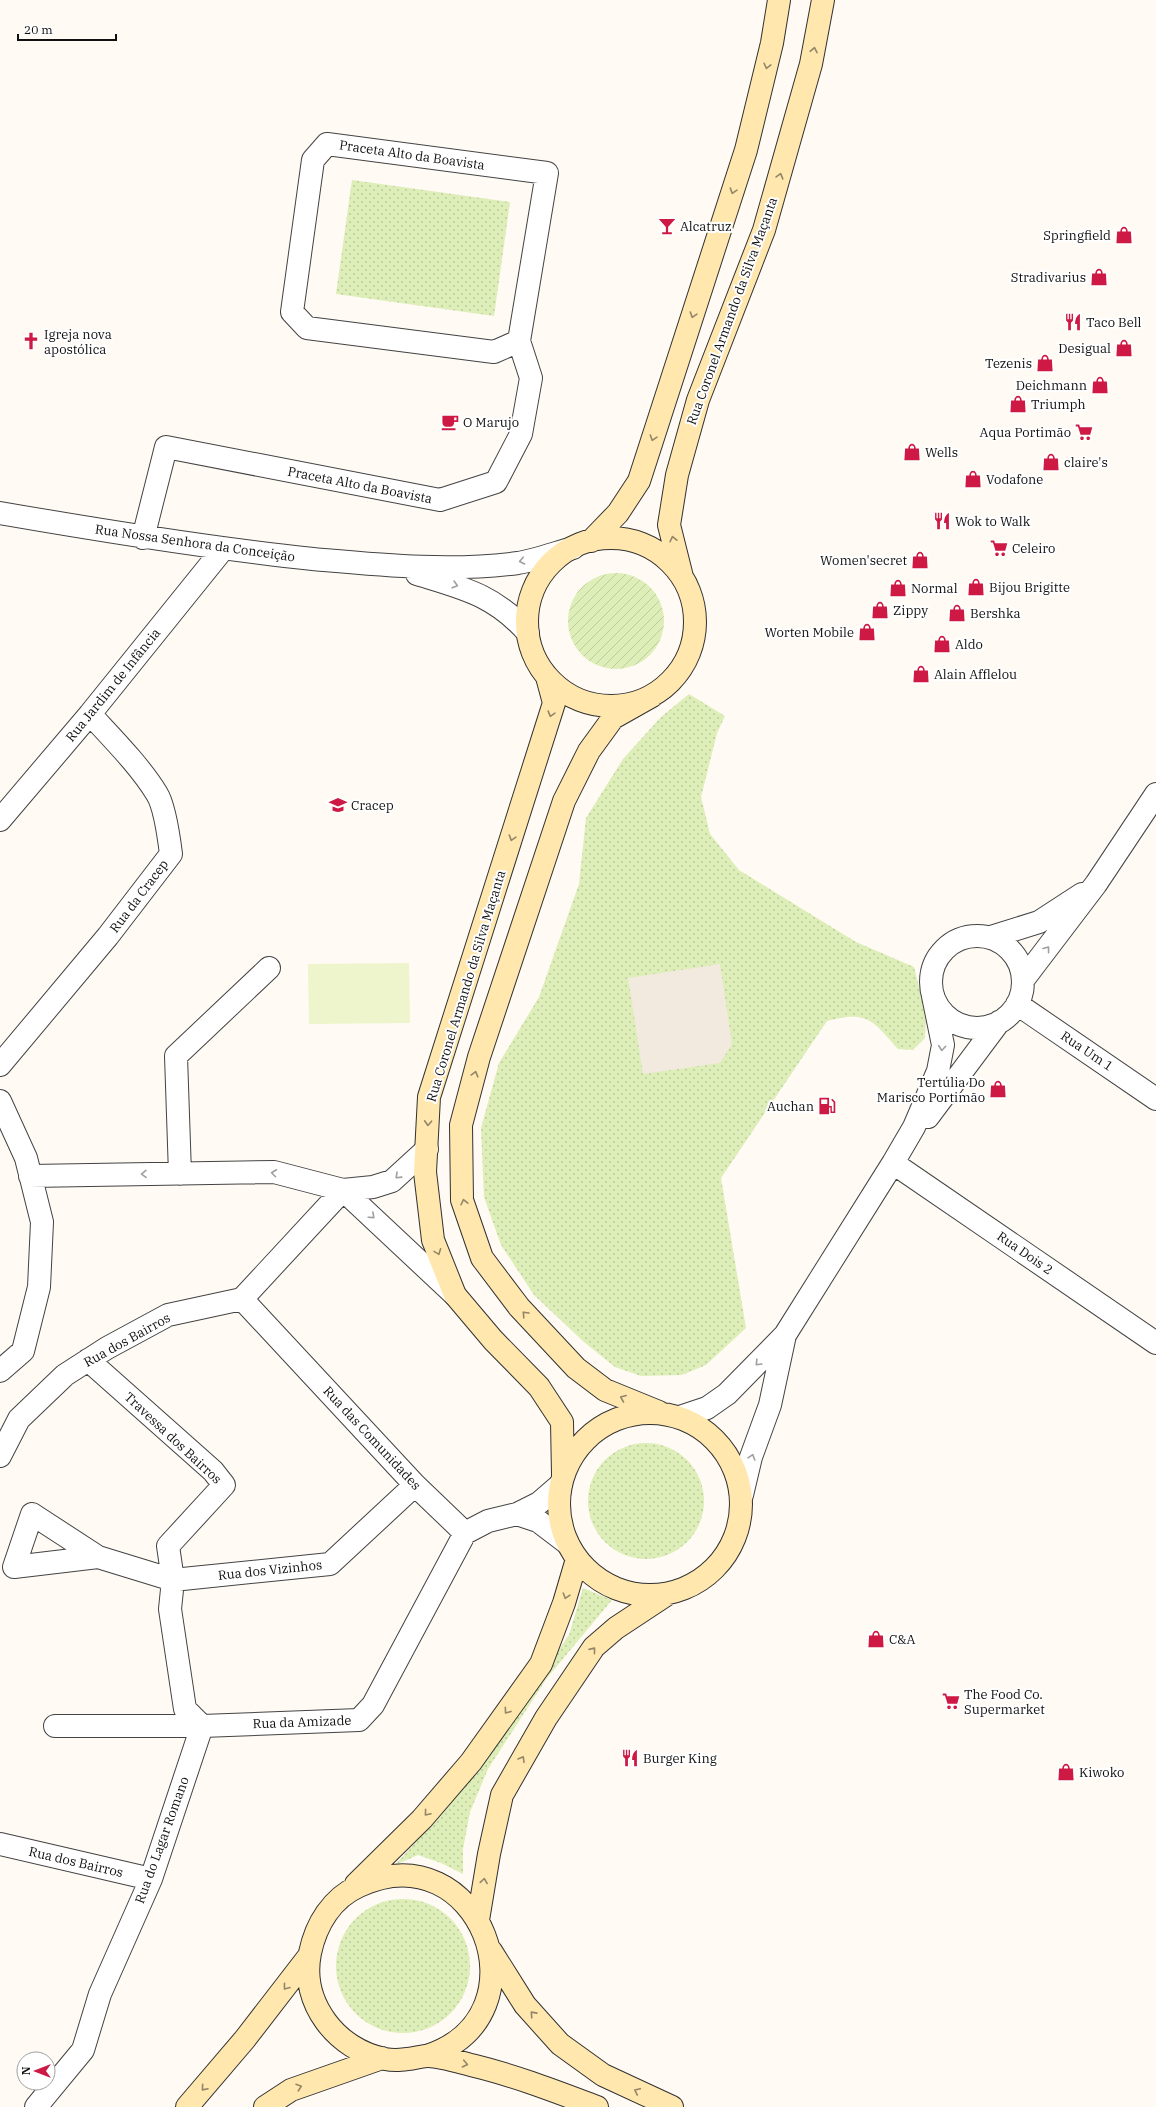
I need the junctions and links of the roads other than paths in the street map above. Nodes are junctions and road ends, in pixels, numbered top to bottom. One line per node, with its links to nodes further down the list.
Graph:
1 (779, 0): 6 (main road, Rua Coronel Armando da Silva Maçanta, one-way to 6)
2 (823, 0): 9 (main road, Rua Coronel Armando da Silva Maçanta, one-way to 2)
3 (519, 341): 3 (street, Praceta Alto da Boavista); 5 (street, Praceta Alto da Boavista)
4 (0, 512): 5 (street, Rua Nossa Senhora da Conceição)
5 (143, 538): 7 (street, Rua Nossa Senhora da Conceição)
6 (582, 544): 8 (street, one-way to 8); 9 (main road, Rua Coronel Armando da Silva Maçanta); 10 (main road, Rua Coronel Armando da Silva Maçanta)
7 (223, 550): 8 (street, Rua Nossa Senhora da Conceição); 13 (street, Rua Jardim de Infância)
8 (391, 566): 10 (street, one-way to 10)
9 (682, 577): 12 (main road, Rua Coronel Armando da Silva Maçanta)
10 (528, 633): 11 (main road, Rua Coronel Armando da Silva Maçanta)
11 (547, 676): 12 (main road, Rua Coronel Armando da Silva Maçanta); 26 (main road, Rua Coronel Armando da Silva Maçanta, one-way to 26)
12 (652, 696): 37 (main road, Rua Coronel Armando da Silva Maçanta, one-way to 12)
13 (90, 714): 15 (street, Rua Jardim de Infância); 23 (street, Rua da Cracep)
14 (1156, 794): 16 (street)
15 (0, 820)
16 (1096, 884): 17 (street); 19 (street, one-way to 16)
17 (990, 937): 19 (street); 20 (street)
18 (268, 968): 28 (street)
19 (1023, 980): 21 (street)
20 (933, 996): 22 (street); 27 (street, one-way to 27)
21 (1017, 1004): 22 (street); 24 (street, Rua Um 1)
22 (999, 1022): 27 (street)
23 (0, 1065)
24 (1156, 1099)
25 (0, 1101): 29 (street)
26 (427, 1149): 30 (street, one-way to 30); 31 (main road, Rua Coronel Armando da Silva Maçanta, one-way to 31)
27 (893, 1163): 33 (street); 34 (street, Rua Dois 2)
28 (180, 1174): 29 (street, one-way to 29); 30 (street, one-way to 28)
29 (30, 1176): 36 (street)
30 (343, 1190): 31 (street, one-way to 31); 32 (street)
31 (455, 1295): 39 (main road, Rua Coronel Armando da Silva Maçanta)
32 (242, 1299): 35 (street, Rua dos Bairros); 40 (street, Rua das Comunidades)
33 (785, 1335): 37 (street, one-way to 37); 41 (street, one-way to 33)
34 (1156, 1343)
35 (88, 1360): 38 (street, Rua dos Bairros); 46 (street, Travessa dos Bairros)
36 (0, 1371)
37 (669, 1415): 39 (main road); 41 (main road, Rua Coronel Armando da Silva Maçanta)
38 (0, 1456)
39 (562, 1480): 42 (street); 44 (main road, Rua Coronel Armando da Silva Maçanta)
40 (415, 1485): 43 (street, Rua das Comunidades); 46 (street, Rua dos Vizinhos)
41 (742, 1495): 47 (main road, Rua Coronel Armando da Silva Maçanta)
42 (517, 1514): 43 (street); 44 (street)
43 (465, 1533): 49 (street, Rua da Amizade)
44 (572, 1551): 47 (main road); 52 (main road, one-way to 52)
45 (98, 1557): 46 (street, Rua dos Vizinhos)
46 (173, 1580): 49 (street)
47 (666, 1595): 53 (main road, one-way to 47)
48 (55, 1726): 49 (street, Rua da Amizade)
49 (202, 1726): 51 (street, Rua do Lagar Romano)
50 (0, 1844): 51 (street, Rua dos Bairros)
51 (151, 1879): 58 (street, Rua do Lagar Romano)
52 (347, 1892): 53 (main road); 55 (main road)
53 (478, 1920): 54 (main road)
54 (490, 1950): 56 (main road); 62 (main road, one-way to 54)
55 (309, 1956): 57 (main road); 59 (main road, one-way to 59)
56 (427, 2056): 57 (main road); 61 (main road, one-way to 61)
57 (382, 2058): 60 (main road, one-way to 57)
58 (36, 2107)
59 (187, 2107)
60 (265, 2107)
61 (597, 2107)
62 (672, 2107)

